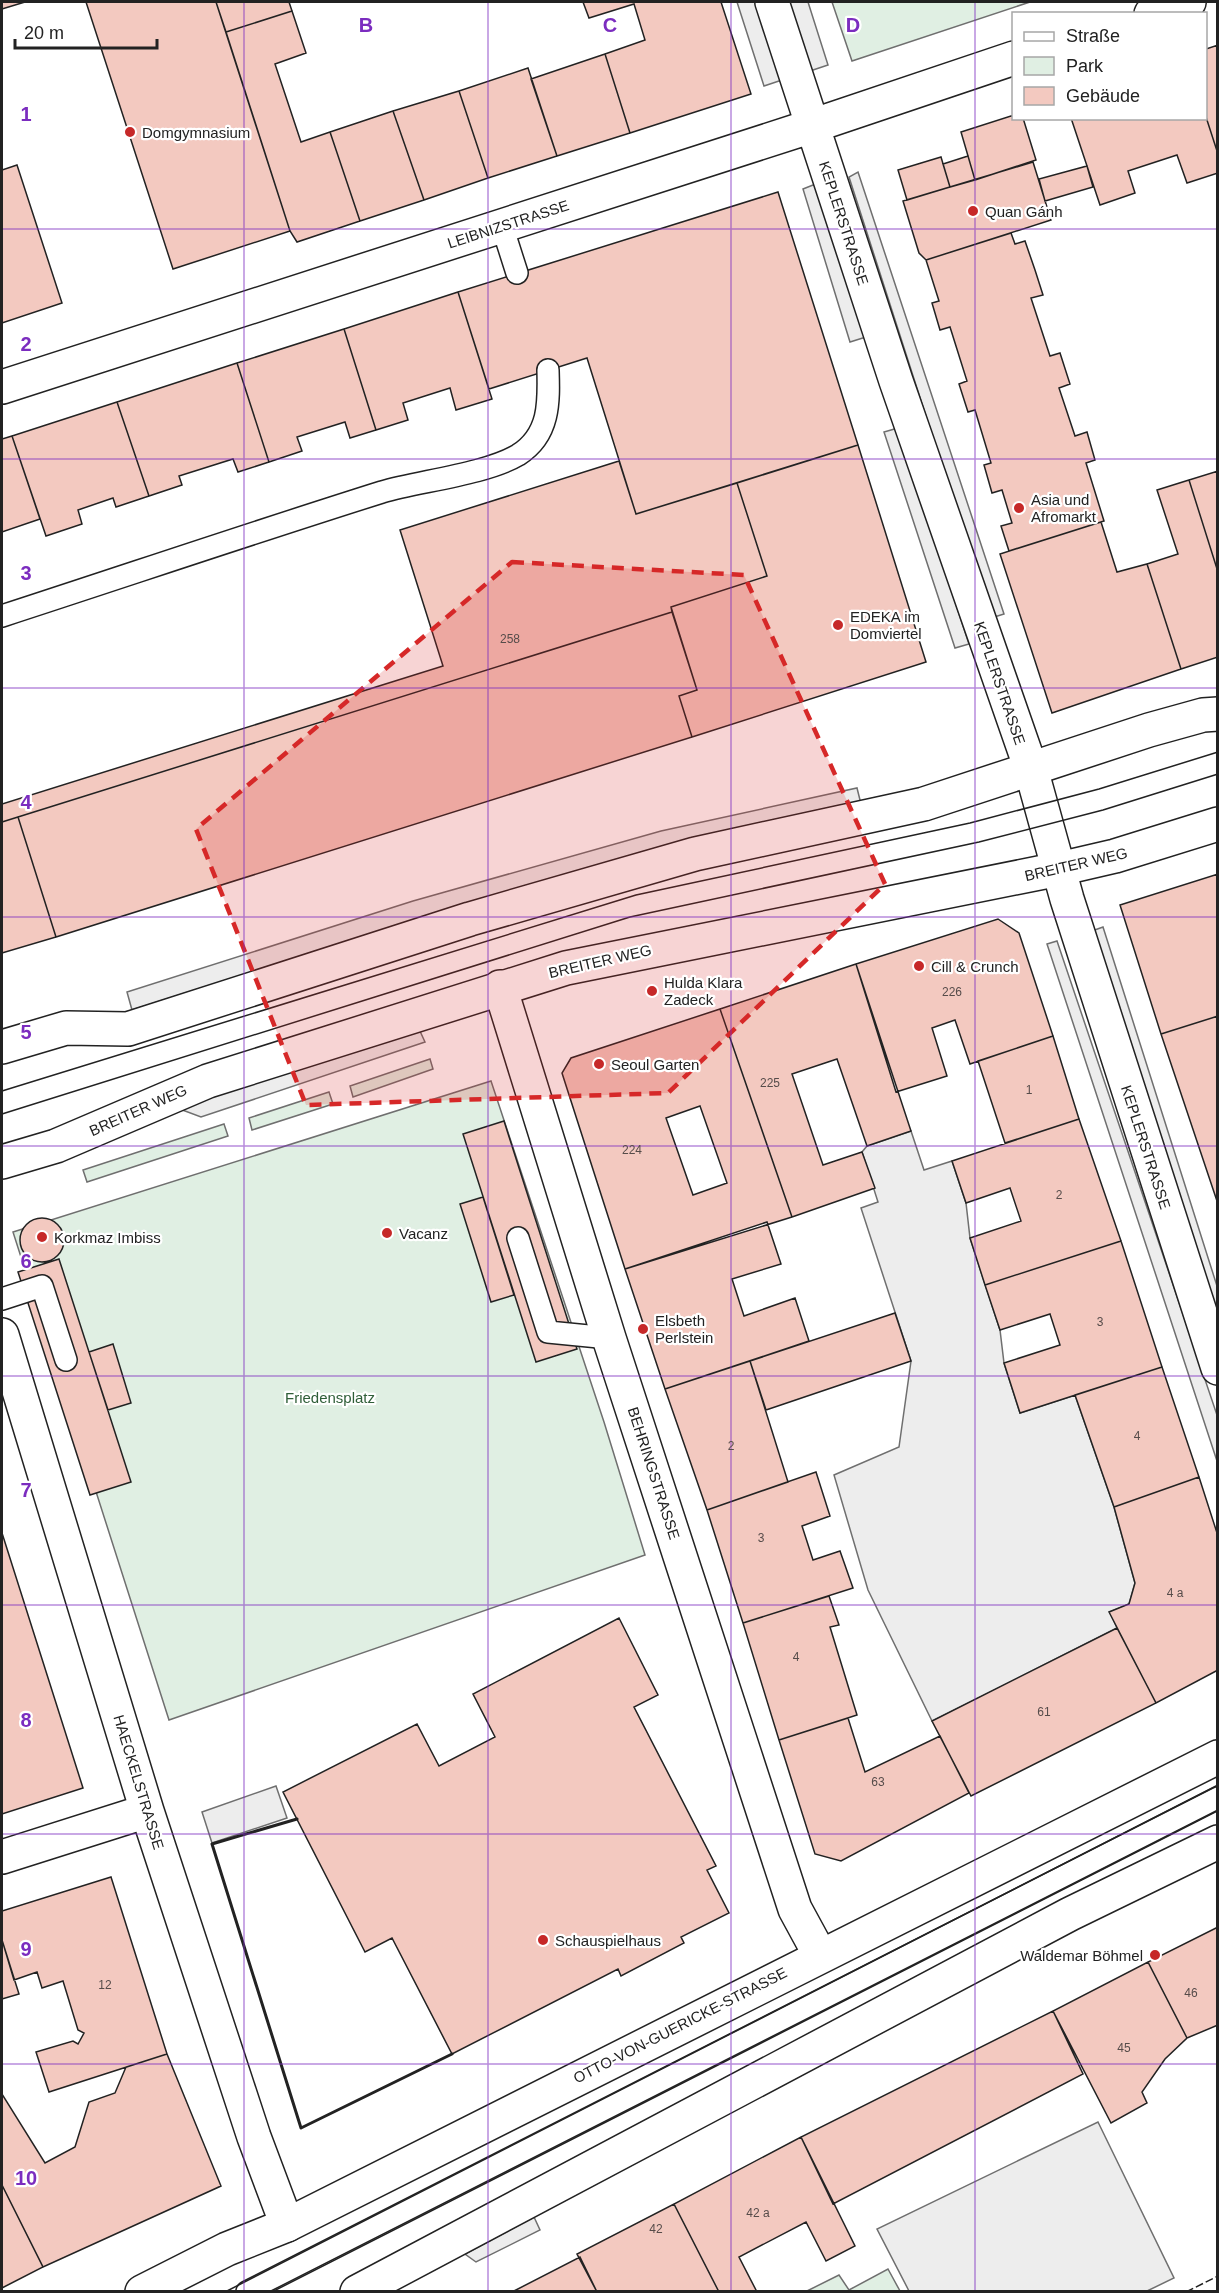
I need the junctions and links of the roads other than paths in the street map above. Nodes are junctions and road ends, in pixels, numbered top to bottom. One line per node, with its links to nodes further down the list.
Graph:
1 (772, 2): 5 (street, KEPLERSTRASSE)
2 (1189, 2): 3 (street)
3 (1157, 12)
4 (1012, 59): 5 (street, LEIBNIZSTRASSE)
5 (812, 126): 6 (street, LEIBNIZSTRASSE); 12 (street, KEPLERSTRASSE)
6 (502, 226): 7 (lane); 9 (street, LEIBNIZSTRASSE)
7 (517, 273)
8 (548, 370): 10 (lane)
9 (2, 387)
10 (2, 616)
11 (1218, 714): 12 (street)
12 (1030, 769): 14 (street, KEPLERSTRASSE); 16 (street)
13 (1218, 824): 14 (street, BREITER WEG)
14 (1059, 868): 15 (street, BREITER WEG); 23 (street, KEPLERSTRASSE)
15 (500, 987): 17 (street, BREITER WEG); 21 (street, BEHRINGSTRASSE)
16 (2, 1047)
17 (2, 1162)
18 (518, 1238): 21 (lane)
19 (2, 1299): 22 (lane)
20 (2, 1335): 26 (street, HAECKELSTRASSE)
21 (609, 1338): 29 (street, BEHRINGSTRASSE)
22 (66, 1360)
23 (1218, 1368)
24 (1218, 1757): 29 (street, OTTO-VON-GUERICKE-STRASSE)
25 (1218, 1798): 32 (lane)
26 (147, 1811): 28 (street); 30 (street, HAECKELSTRASSE)
27 (1218, 1842): 33 (street)
28 (2, 1857)
29 (820, 1955): 30 (street, OTTO-VON-GUERICKE-STRASSE)
30 (287, 2225): 31 (street, OTTO-VON-GUERICKE-STRASSE)
31 (142, 2292)
32 (247, 2292)
33 (357, 2292)

